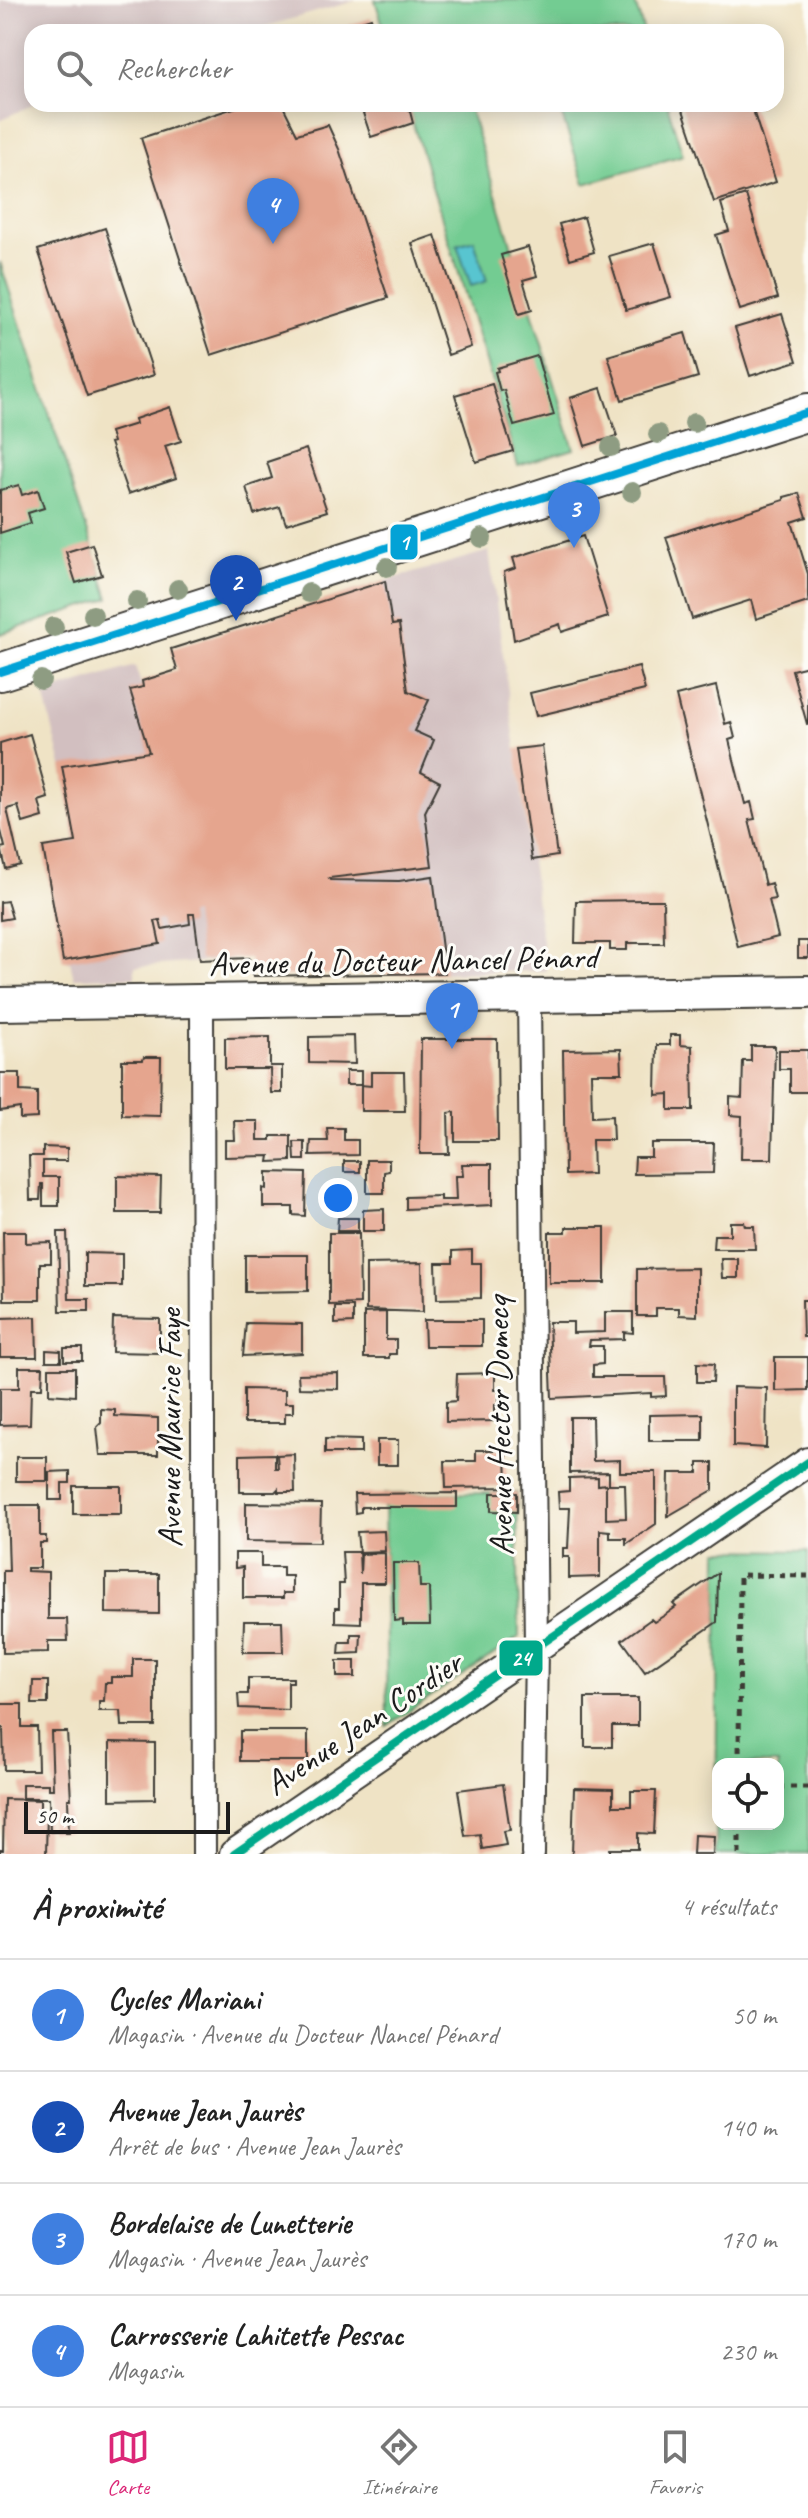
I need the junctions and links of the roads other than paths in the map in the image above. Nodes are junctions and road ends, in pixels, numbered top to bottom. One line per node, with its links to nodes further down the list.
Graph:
1 (808, 412): 2 (main road)
2 (0, 672)
3 (808, 992): 4 (main road, Avenue du Docteur Nancel Pénard)
4 (529, 997): 5 (main road, Avenue du Docteur Nancel Pénard); 8 (street, Avenue Hector Domecq)
5 (202, 1001): 6 (main road, Avenue du Docteur Nancel Pénard); 9 (street, Avenue Maurice Faye)
6 (0, 1004)
7 (808, 1462): 8 (street, Avenue Jean Cordier)
8 (536, 1649): 10 (street, Avenue Jean Cordier); 11 (street, Avenue Hector Domecq)
9 (204, 1854)
10 (234, 1854)
11 (533, 1854)

